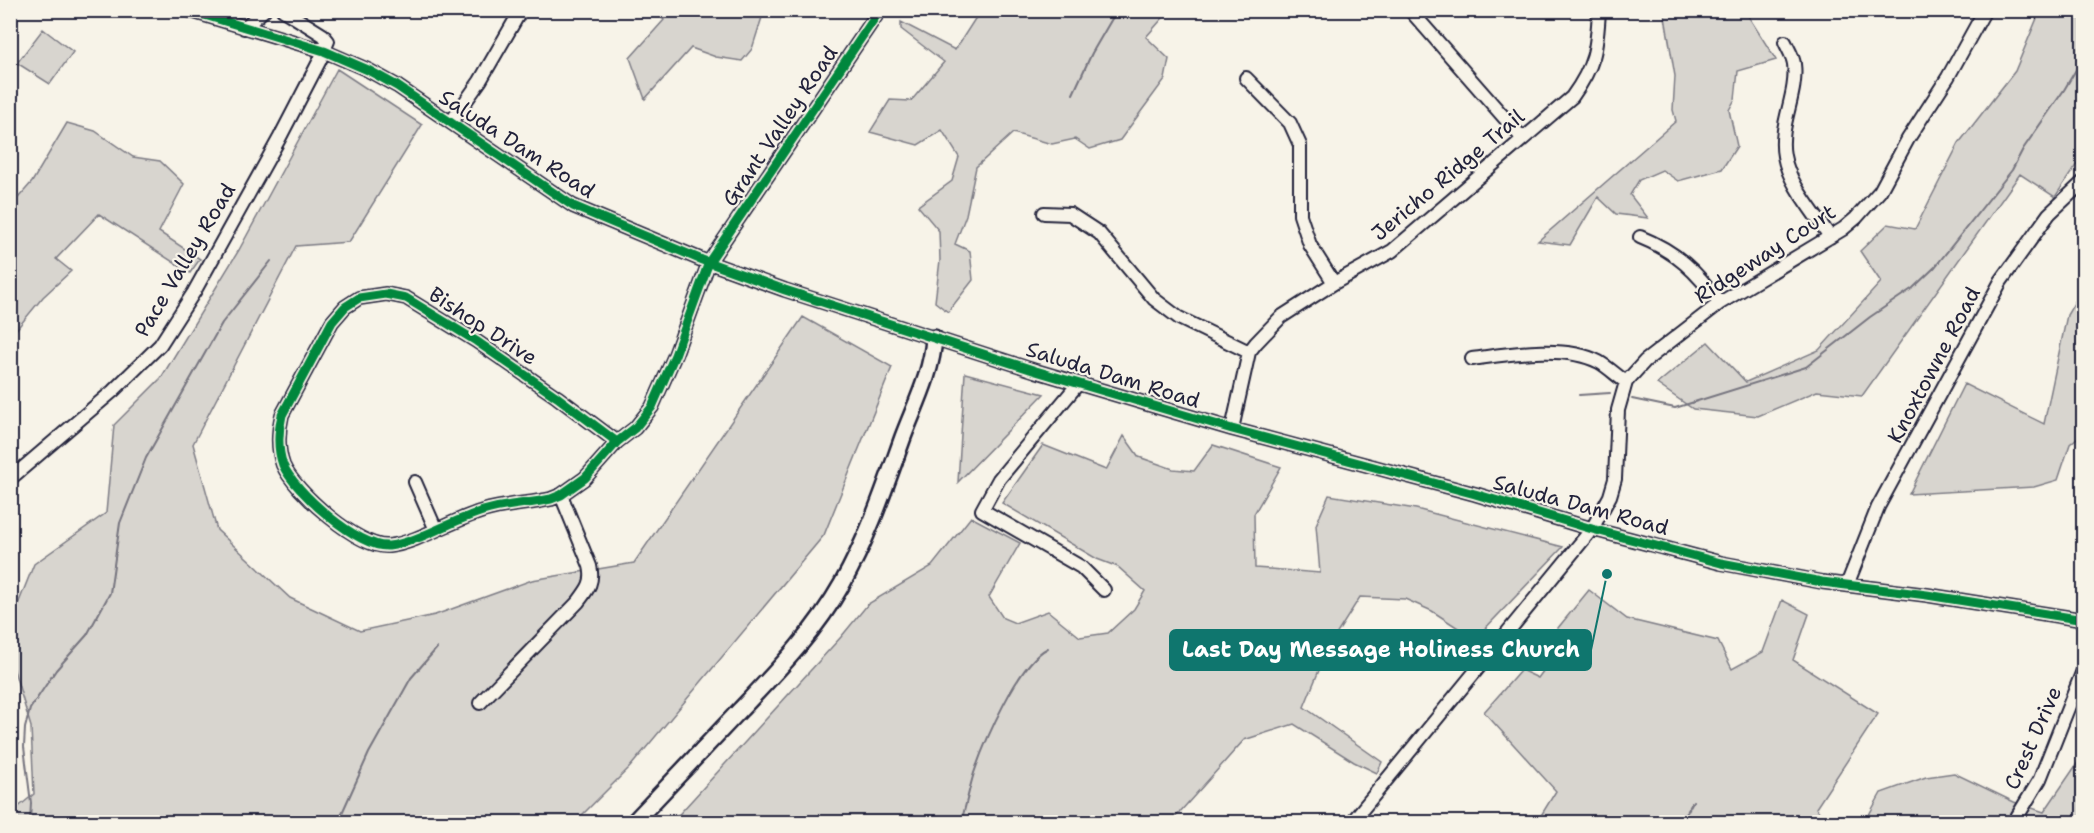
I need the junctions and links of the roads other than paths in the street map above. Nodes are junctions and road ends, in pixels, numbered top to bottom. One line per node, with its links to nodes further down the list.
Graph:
1 (188, 10): 9 (street, Saluda Dam Road)
2 (264, 10): 9 (street)
3 (283, 10): 11 (street)
4 (521, 10): 13 (street)
5 (880, 10): 19 (street, Grant Valley Road)
6 (1410, 10): 14 (street)
7 (1599, 10): 14 (street, Jericho Ridge Trail)
8 (1985, 10): 18 (street, Ridgeway Court)
9 (243, 28): 11 (street, Saluda Dam Road)
10 (1785, 42): 18 (street)
11 (324, 51): 13 (street, Saluda Dam Road); 29 (street, Pace Valley Road)
12 (1246, 78): 20 (street)
13 (451, 122): 19 (street, Saluda Dam Road)
14 (1522, 139): 20 (street, Jericho Ridge Trail)
15 (2084, 181): 34 (street, Knoxtowne Road)
16 (1044, 213): 23 (street)
17 (1640, 237): 21 (street)
18 (1830, 237): 21 (street, Ridgeway Court)
19 (709, 262): 22 (street, Saluda Dam Road); 28 (street, Bishop Drive)
20 (1334, 284): 23 (street, Jericho Ridge Trail)
21 (1720, 303): 25 (street, Ridgeway Court)
22 (934, 338): 26 (street, Saluda Dam Road); 39 (main road)
23 (1250, 352): 27 (street, Jericho Ridge Trail)
24 (1472, 358): 25 (street)
25 (1626, 382): 32 (street, Ridgeway Court)
26 (1078, 384): 27 (street, Saluda Dam Road); 35 (street)
27 (1232, 429): 32 (street, Saluda Dam Road)
28 (617, 442): 31 (street, Bishop Drive); 33 (street, Bishop Drive)
29 (10, 479)
30 (415, 482): 33 (street)
31 (561, 495): 33 (street, Bishop Drive); 38 (street)
32 (1592, 529): 34 (street, Saluda Dam Road); 40 (street, Ridgeway Court)
33 (436, 530)
34 (1847, 585): 36 (street, Saluda Dam Road)
35 (1104, 590)
36 (2084, 620)
37 (2084, 668): 41 (street, Crest Drive)
38 (480, 703)
39 (634, 822)
40 (1354, 822)
41 (2014, 822)

